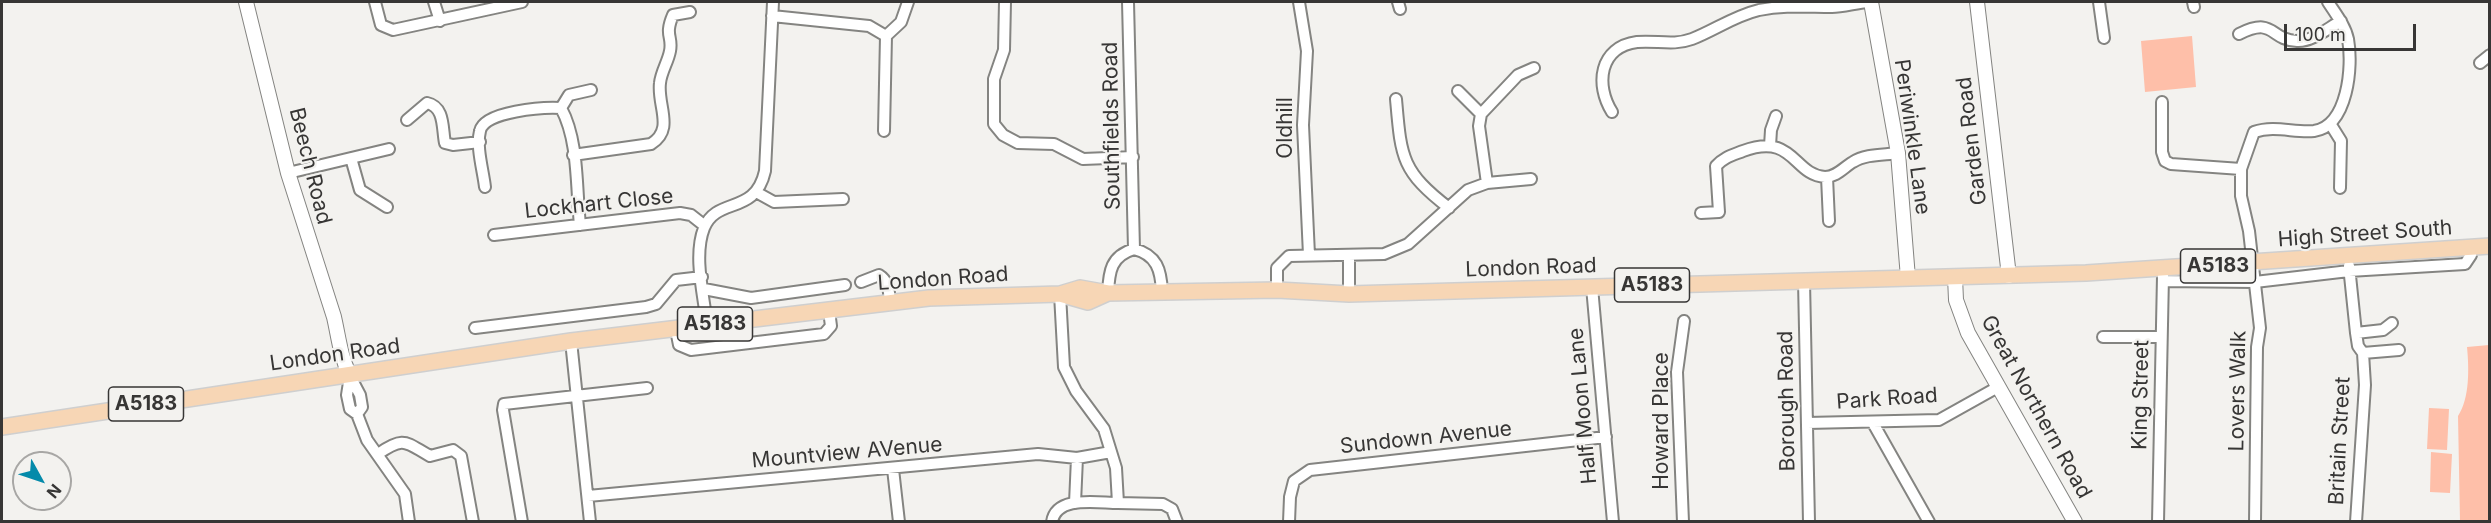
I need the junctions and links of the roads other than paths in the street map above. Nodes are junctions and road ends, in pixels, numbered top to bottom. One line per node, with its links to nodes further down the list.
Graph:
1 (246, 2): 46 (street, Beech Road)
2 (375, 2): 17 (street)
3 (434, 2): 17 (street)
4 (522, 2): 17 (street)
5 (773, 2): 16 (street)
6 (908, 2): 20 (street)
7 (1005, 2): 43 (street)
8 (1128, 2): 43 (street, Southfields Road)
9 (1299, 2): 63 (street, Oldhill)
10 (1869, 2): 14 (street); 41 (street, Periwinkle Lane)
11 (1977, 2): 68 (street, Garden Road)
12 (2099, 2): 21 (street)
13 (2328, 2): 18 (street)
14 (1757, 6): 22 (street)
15 (690, 12): 42 (street)
16 (772, 16): 20 (street); 52 (street)
17 (440, 21)
18 (2341, 21): 19 (street); 36 (street)
19 (2239, 34)
20 (886, 36): 37 (street)
21 (2104, 38)
22 (1691, 39): 23 (street); 32 (street)
23 (1695, 52)
24 (2490, 56): 25 (street)
25 (2480, 63)
26 (1534, 68): 33 (street)
27 (591, 90): 31 (street)
28 (1458, 91): 33 (street)
29 (1396, 99): 55 (street)
30 (2162, 102): 45 (street)
31 (561, 108): 38 (street); 42 (street)
32 (1612, 112)
33 (1481, 114): 49 (street)
34 (1776, 116): 39 (street)
35 (407, 120): 38 (street)
36 (2331, 125): 45 (street); 51 (street)
37 (884, 131)
38 (480, 142): 50 (street)
39 (1770, 146): 47 (street); 56 (street)
40 (389, 149): 44 (street)
41 (1898, 153): 47 (street); 71 (street, Periwinkle Lane)
42 (573, 155): 58 (street)
43 (1133, 157): 62 (street, Southfields Road)
44 (351, 158): 46 (street); 54 (street)
45 (2241, 169): 65 (street, Lovers Walk)
46 (288, 173): 96 (street, Beech Road)
47 (1827, 177): 57 (street)
48 (1531, 179): 49 (street)
49 (1487, 183): 55 (street)
50 (485, 187)
51 (2340, 188)
52 (756, 192): 53 (street); 59 (street)
53 (843, 200)
54 (387, 207)
55 (1449, 208): 64 (street)
56 (1701, 213)
57 (1829, 221)
58 (580, 225): 59 (street, Lockhart Close); 60 (street, Lockhart Close)
59 (705, 226): 69 (street)
60 (494, 235)
61 (2490, 246): 66 (main road, High Street South / A5183)
62 (1134, 249): 79 (street); 80 (street)
63 (1309, 255): 64 (street); 78 (street)
64 (1349, 256): 82 (street)
65 (2251, 262): 66 (main road, High Street South / A5183); 67 (main road, High Street South / A5183); 74 (street, Lovers Walk)
66 (2349, 264): 74 (street); 90 (street, Britain Street)
67 (2163, 275): 68 (main road, High Street South / A5183); 74 (street); 92 (street, King Street)
68 (2009, 276): 70 (main road, High Street South / A5183)
69 (702, 277): 77 (street); 88 (street)
70 (1955, 277): 71 (main road, London Road / A5183); 97 (street, Great Northern Road)
71 (1908, 278): 72 (main road, London Road / A5183)
72 (1804, 281): 76 (main road, London Road / A5183); 100 (street, Borough Road)
73 (861, 282): 83 (street)
74 (2255, 282): 125 (street, Lovers Walk)
75 (845, 285): 77 (street)
76 (1592, 287): 82 (main road, London Road / A5183); 103 (street, Half Moon Lane)
77 (704, 289): 87 (street)
78 (1277, 290): 80 (main road, London Road / A5183); 82 (main road, London Road / A5183)
79 (1108, 292): 80 (main road, London Road / A5183); 81 (main road, London Road / A5183)
80 (1162, 292)
81 (1060, 294): 83 (main road, London Road / A5183); 104 (street)
82 (1349, 294)
83 (890, 302): 84 (main road, London Road / A5183)
84 (829, 311): 87 (main road, London Road / A5183); 89 (street)
85 (1684, 321): 120 (street, Howard Place)
86 (2392, 322): 90 (street)
87 (707, 325): 89 (main road, London Road / A5183)
88 (474, 328)
89 (676, 330): 93 (main road, London Road / A5183)
90 (2356, 333): 95 (street, Britain Street)
91 (2103, 337): 92 (street)
92 (2161, 337): 124 (street, King Street)
93 (571, 341): 96 (main road, London Road / A5183); 99 (street)
94 (2399, 351): 95 (street)
95 (2362, 353): 126 (street, Britain Street)
96 (350, 375): 102 (main road, London Road / A5183); 105 (street)
97 (1998, 387): 101 (street, Park Road); 123 (street, Great Northern Road)
98 (647, 388): 99 (street)
99 (577, 397): 108 (street); 113 (street)
100 (1807, 423): 101 (street, Park Road); 121 (street, Borough Road)
101 (1873, 423): 122 (street)
102 (2, 427)
103 (1605, 437): 118 (street, Sundown Avenue); 119 (street, Half Moon Lane)
104 (1111, 452): 106 (street, Mountview AVenue); 110 (street)
105 (378, 454): 111 (street); 112 (street)
106 (1077, 458): 107 (street, Mountview AVenue); 109 (street)
107 (893, 469): 108 (street, Mountview AVenue); 115 (street)
108 (588, 496): 114 (street)
109 (1075, 503): 110 (street); 116 (street)
110 (1118, 503): 117 (street)
111 (409, 522)
112 (472, 522)
113 (522, 522)
114 (590, 522)
115 (899, 522)
116 (1052, 522)
117 (1178, 522)
118 (1289, 522)
119 (1613, 522)
120 (1683, 522)
121 (1809, 522)
122 (1929, 522)
123 (2074, 522)
124 (2158, 522)
125 (2255, 522)
126 (2356, 522)

